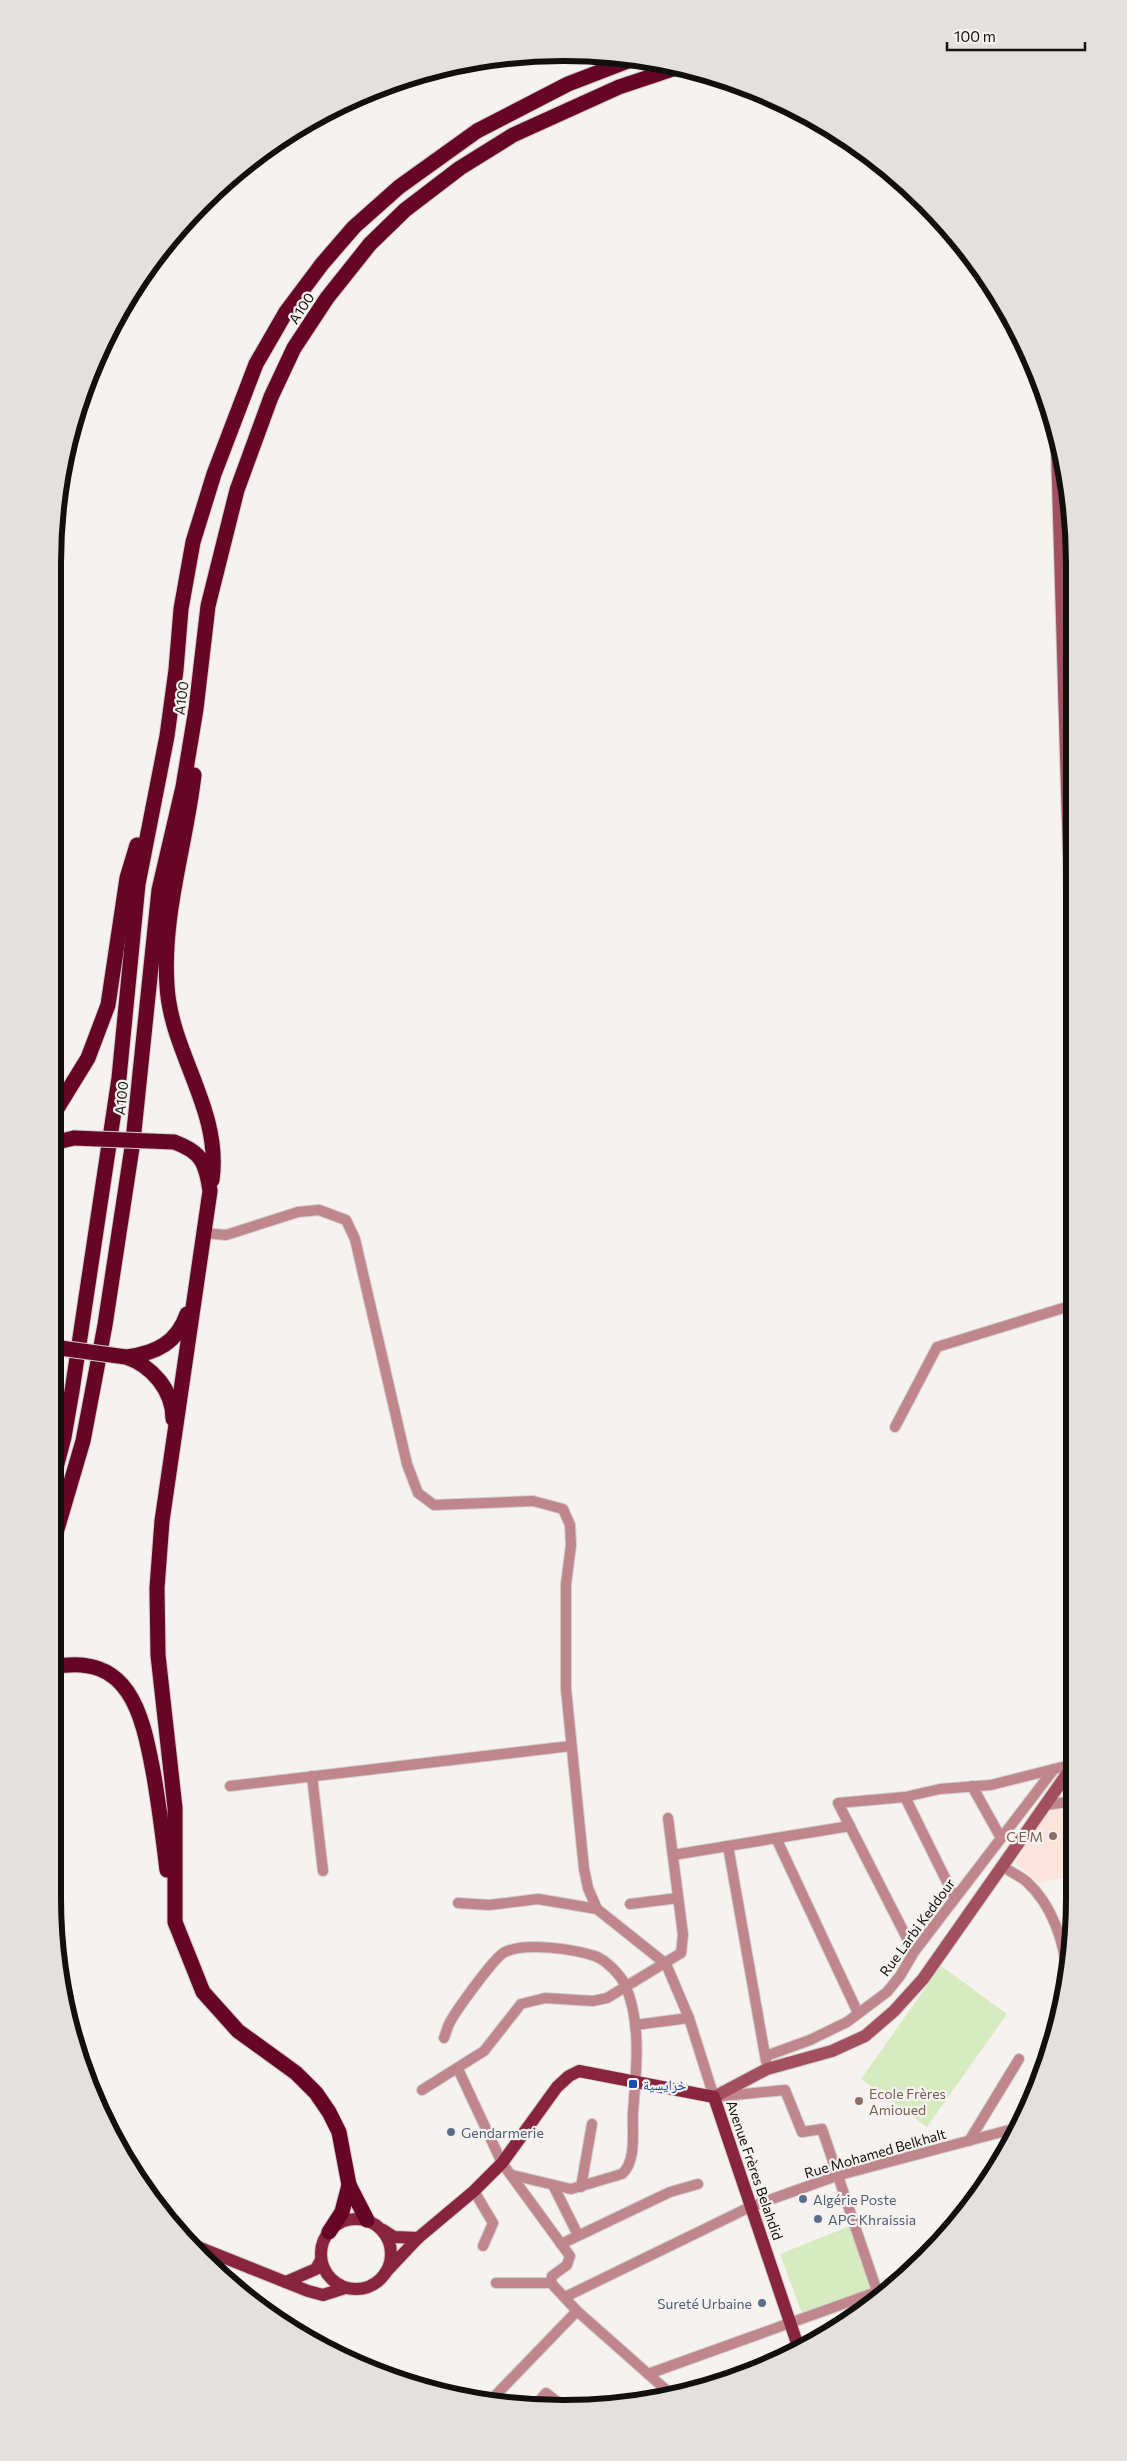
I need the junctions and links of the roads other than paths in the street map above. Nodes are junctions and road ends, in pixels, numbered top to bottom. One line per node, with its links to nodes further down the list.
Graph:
1 (619, 65): 6 (highway, A100 / A100)
2 (665, 72): 5 (highway, A100 / A100)
3 (1058, 480): 4 (main road)
4 (1066, 681)
5 (196, 709): 9 (highway); 18 (highway, A100 / A100)
6 (160, 775): 7 (highway); 16 (highway, A100 / A100)
7 (61, 1101)
8 (61, 1141): 9 (highway, bridge)
9 (210, 1191): 10 (highway)
10 (204, 1233): 11 (highway); 20 (street)
11 (195, 1284): 14 (highway); 17 (highway)
12 (1066, 1307): 15 (street)
13 (61, 1347): 14 (highway, bridge)
14 (126, 1357): 17 (highway)
15 (895, 1427)
16 (61, 1448)
17 (171, 1469): 43 (highway)
18 (61, 1513)
19 (61, 1665): 43 (highway)
20 (571, 1746): 23 (street); 42 (street)
21 (1066, 1766): 22 (street)
22 (1054, 1769): 26 (street); 33 (street, Rue Larbi Keddour)
23 (312, 1776): 25 (street); 37 (street)
24 (1066, 1776): 29 (main road)
25 (230, 1786)
26 (972, 1786): 27 (street); 33 (street)
27 (905, 1797): 31 (street); 39 (street)
28 (1066, 1802): 29 (street)
29 (1046, 1805): 36 (main road)
30 (668, 1818): 35 (street)
31 (850, 1826): 32 (street); 45 (street)
32 (776, 1838): 34 (street); 48 (street)
33 (1001, 1838): 39 (street, Rue Larbi Keddour)
34 (728, 1846): 35 (street); 52 (street)
35 (673, 1855): 38 (street)
36 (1003, 1867): 44 (street); 55 (main road)
37 (323, 1871)
38 (678, 1898): 41 (street); 46 (street)
39 (955, 1898): 45 (street, Rue Larbi Keddour)
40 (458, 1903): 42 (street)
41 (630, 1904)
42 (597, 1909): 46 (street)
43 (175, 1922): 66 (highway)
44 (1063, 1947)
45 (914, 1952): 48 (street, Rue Larbi Keddour)
46 (666, 1964): 47 (street); 49 (street)
47 (626, 1987): 50 (street); 51 (street); 54 (street)
48 (858, 2012): 52 (street, Rue Larbi Keddour)
49 (689, 2018): 50 (street); 58 (street)
50 (635, 2025): 56 (street)
51 (444, 2038)
52 (766, 2056): 55 (street)
53 (1018, 2059): 61 (street)
54 (458, 2069): 57 (street); 62 (street)
55 (767, 2069): 58 (main road)
56 (635, 2082): 58 (main road, Avenue Frères Belahdid); 62 (main road, Avenue Frères Belahdid); 68 (street)
57 (422, 2090)
58 (714, 2097): 64 (street); 70 (main road, Avenue Frères Belahdid)
59 (592, 2124): 68 (street)
60 (1009, 2130): 61 (street, Rue Mohamed Belkhalt)
61 (968, 2141): 64 (street, Rue Mohamed Belkhalt)
62 (502, 2163): 63 (street); 69 (main road, Avenue Frères Belahdid)
63 (512, 2175): 67 (street); 75 (street)
64 (836, 2176): 70 (street, Rue Mohamed Belkhalt); 84 (street)
65 (698, 2184): 73 (street)
66 (349, 2185): 71 (highway); 72 (highway)
67 (554, 2187): 68 (street); 73 (street)
68 (581, 2187)
69 (474, 2191): 74 (main road, Avenue Frères Belahdid); 76 (street)
70 (750, 2207): 86 (street, Rue Mohamed Belkhalt); 88 (main road, Avenue Frères Belahdid)
71 (373, 2224): 72 (main road); 74 (main road); 79 (main road)
72 (328, 2232): 78 (main road)
73 (578, 2235): 75 (street)
74 (418, 2238): 79 (main road, Avenue Frères Belahdid)
75 (561, 2244): 82 (street)
76 (483, 2246)
77 (205, 2250): 80 (main road)
78 (321, 2260): 80 (main road); 83 (main road)
79 (385, 2274): 83 (main road)
80 (286, 2282): 83 (main road)
81 (496, 2283): 82 (street)
82 (551, 2283): 86 (street)
83 (345, 2288)
84 (877, 2290)
85 (874, 2292): 88 (street)
86 (565, 2298): 87 (street)
87 (577, 2311): 90 (street); 92 (street)
88 (791, 2322): 89 (main road, Avenue Frères Belahdid); 90 (street)
89 (797, 2342)
90 (648, 2374): 91 (street)
91 (665, 2389)
92 (496, 2395)
93 (541, 2399): 94 (street)
94 (555, 2400)

